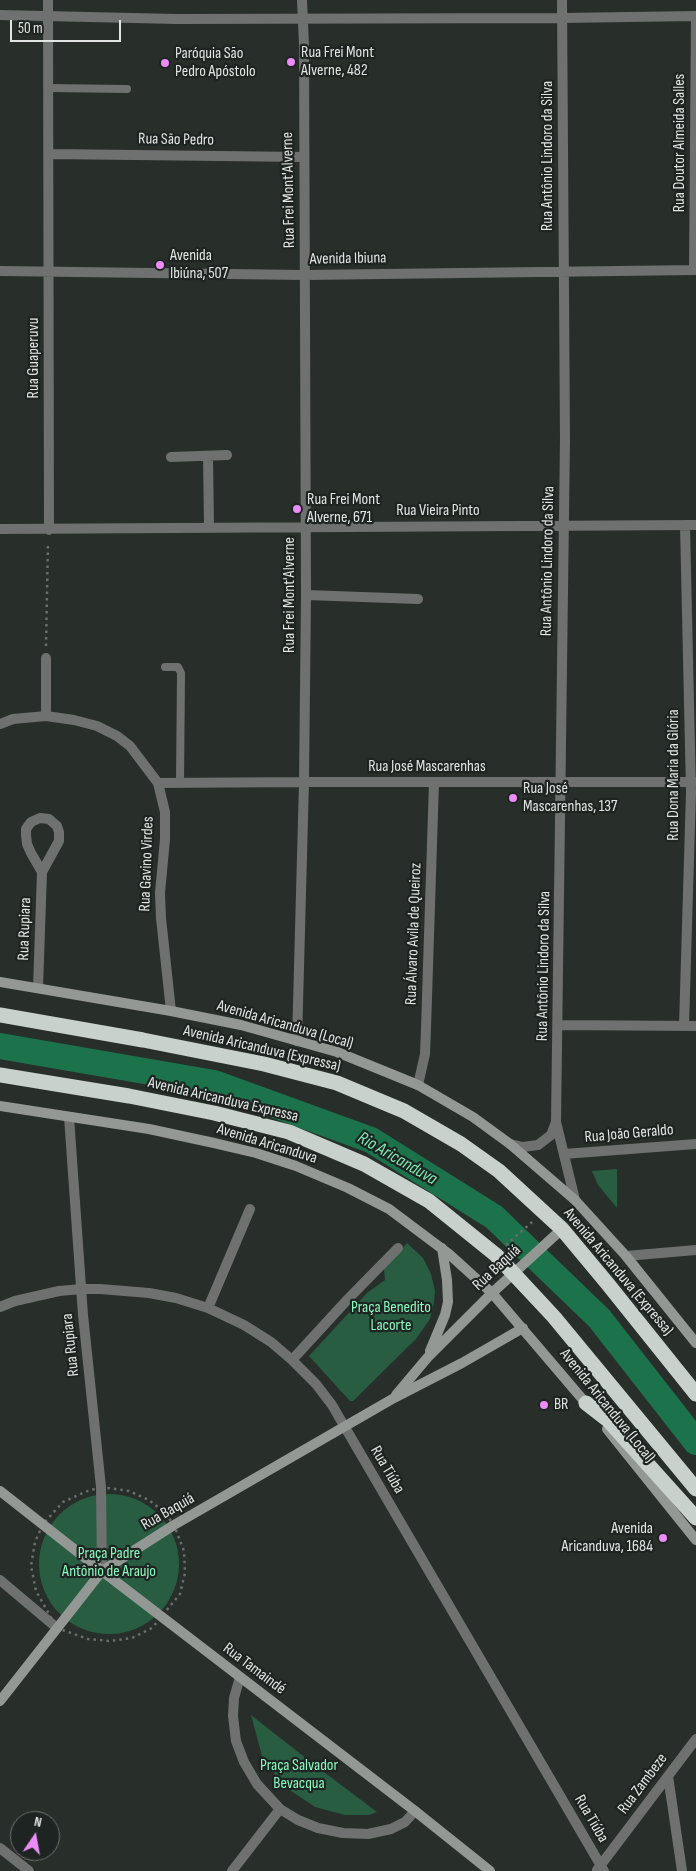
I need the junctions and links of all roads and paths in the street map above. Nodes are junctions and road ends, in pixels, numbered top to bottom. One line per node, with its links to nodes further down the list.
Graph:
1 (48, 0): 5 (street, Rua Guaperuvu)
2 (302, 0): 7 (street, Rua Frei Mont'Alverne)
3 (562, 0): 8 (street, Rua Antônio Lindoro da Silva)
4 (0, 15): 5 (street)
5 (48, 15): 7 (street); 9 (street, Rua Guaperuvu)
6 (696, 16): 8 (street); 13 (street, Rua Doutor Almeida Salles)
7 (303, 18): 8 (street); 12 (street, Rua Frei Mont'Alverne)
8 (562, 18): 15 (street, Rua Antônio Lindoro da Silva)
9 (48, 88): 10 (lane); 11 (street, Rua Guaperuvu)
10 (127, 89)
11 (49, 154): 12 (street, Rua São Pedro); 16 (street, Rua Guaperuvu)
12 (304, 157): 17 (street, Rua Frei Mont'Alverne)
13 (695, 270): 15 (street, Avenida Ibiuna)
14 (0, 271): 16 (street, Avenida Ibiuna)
15 (563, 271): 17 (street, Avenida Ibiuna); 21 (street, Rua Antônio Lindoro da Silva)
16 (49, 272): 17 (street, Avenida Ibiuna); 26 (street, Rua Guaperuvu)
17 (305, 275): 23 (street, Rua Frei Mont'Alverne)
18 (227, 455): 19 (street)
19 (208, 456): 20 (street); 24 (street)
20 (171, 457)
21 (563, 525): 22 (street, Rua Vieira Pinto); 23 (street, Rua Vieira Pinto); 35 (street, Rua Antônio Lindoro da Silva)
22 (691, 525): 36 (street, Rua Dona Maria da Glória)
23 (305, 526): 24 (street, Rua Vieira Pinto); 27 (street, Rua Frei Mont'Alverne)
24 (209, 527): 26 (street, Rua Vieira Pinto)
25 (0, 529): 26 (street, Rua Vieira Pinto)
26 (48, 530): 29 (path)
27 (306, 595): 28 (street); 33 (street, Rua Frei Mont'Alverne)
28 (418, 599)
29 (46, 658): 31 (street)
30 (165, 667): 38 (lane)
31 (46, 716): 32 (street, Rua Gavino Virdes); 37 (street, Rua Gavino Virdes)
32 (0, 724)
33 (304, 782): 34 (street, Rua José Mascarenhas); 38 (street, Rua José Mascarenhas); 47 (street, Rua Frei Mont'Alverne)
34 (434, 782): 35 (street, Rua José Mascarenhas); 49 (street, Rua Álvaro Avila de Queiroz)
35 (560, 782): 36 (street, Rua José Mascarenhas); 44 (street, Rua Antônio Lindoro da Silva)
36 (693, 782): 45 (street, Rua Dona Maria da Glória)
37 (158, 783): 38 (street, Rua José Mascarenhas); 42 (street, Rua Gavino Virdes)
38 (180, 783)
39 (42, 872): 39 (street); 41 (street, Rua Rupiara)
40 (0, 982): 41 (main road, Avenida Aricanduva (Local))
41 (38, 988): 42 (main road, Avenida Aricanduva (Local))
42 (171, 1011): 47 (main road, Avenida Aricanduva (Local))
43 (0, 1015): 59 (highway, Avenida Aricanduva (Expressa))
44 (558, 1025): 45 (street); 52 (street, Rua Antônio Lindoro da Silva)
45 (684, 1026): 46 (street)
46 (696, 1026)
47 (298, 1040): 49 (main road, Avenida Aricanduva (Local))
48 (0, 1075): 62 (highway, Avenida Aricanduva Expressa)
49 (418, 1085): 53 (main road, Avenida Aricanduva (Local))
50 (0, 1106): 51 (main road, Avenida Aricanduva)
51 (69, 1117): 61 (main road, Avenida Aricanduva); 66 (street, Rua Rupiara)
52 (556, 1122): 53 (street); 55 (street, Rua Antônio Lindoro da Silva)
53 (510, 1144): 56 (main road, Avenida Aricanduva (Local))
54 (696, 1144): 55 (street, Rua João Geraldo)
55 (564, 1154): 56 (street, Rua Antônio Lindoro da Silva)
56 (574, 1200): 64 (main road, Avenida Aricanduva (Local))
57 (250, 1209): 69 (street)
58 (531, 1222): 62 (path)
59 (559, 1232): 65 (main road, Rua Baquiá); 74 (highway, Avenida Aricanduva (Expressa))
60 (398, 1248): 73 (street)
61 (442, 1248): 67 (main road, Avenida Aricanduva); 72 (main road)
62 (501, 1250): 65 (highway)
63 (696, 1250): 64 (street)
64 (626, 1256): 71 (main road, Avenida Aricanduva (Local))
65 (517, 1270): 67 (main road, Rua Baquiá); 78 (highway)
66 (82, 1289): 68 (street, Rua Tiúba); 69 (street, Rua Tiúba); 82 (street, Rua Rupiara)
67 (492, 1293): 70 (main road, Avenida Aricanduva (Local)); 72 (main road, Rua Baquiá)
68 (0, 1307)
69 (208, 1308): 73 (street, Rua Tiúba)
70 (523, 1328): 75 (main road, Rua Baquiá); 76 (main road, Avenida Aricanduva (Local))
71 (696, 1343)
72 (428, 1357): 75 (main road, Rua Baquiá)
73 (292, 1360): 77 (street, Rua Tiúba)
74 (696, 1394)
75 (394, 1398): 77 (main road, Rua Baquiá)
76 (586, 1403): 80 (highway); 81 (main road, Avenida Aricanduva (Local))
77 (346, 1427): 82 (main road, Rua Baquiá); 93 (street, Rua Tiúba)
78 (696, 1488)
79 (0, 1490): 82 (main road, Rua Tamaindé)
80 (696, 1518)
81 (696, 1540)
82 (102, 1571): 84 (main road, Rua Tamaindé); 85 (main road, Rua Baquiá)
83 (0, 1580): 85 (street)
84 (160, 1616): 85 (path); 86 (main road, Rua Tamaindé)
85 (57, 1628): 87 (main road, Rua Baquiá)
86 (240, 1677): 90 (street); 91 (main road, Rua Tamaindé)
87 (0, 1701)
88 (696, 1739): 89 (street, Rua Zambeze)
89 (668, 1776): 93 (street, Rua Zambeze); 97 (street)
90 (280, 1809): 91 (street); 95 (street)
91 (415, 1811): 96 (main road, Rua Tamaindé)
92 (0, 1848): 94 (street)
93 (600, 1869)
94 (29, 1871)
95 (232, 1871)
96 (490, 1871)
97 (682, 1871)

